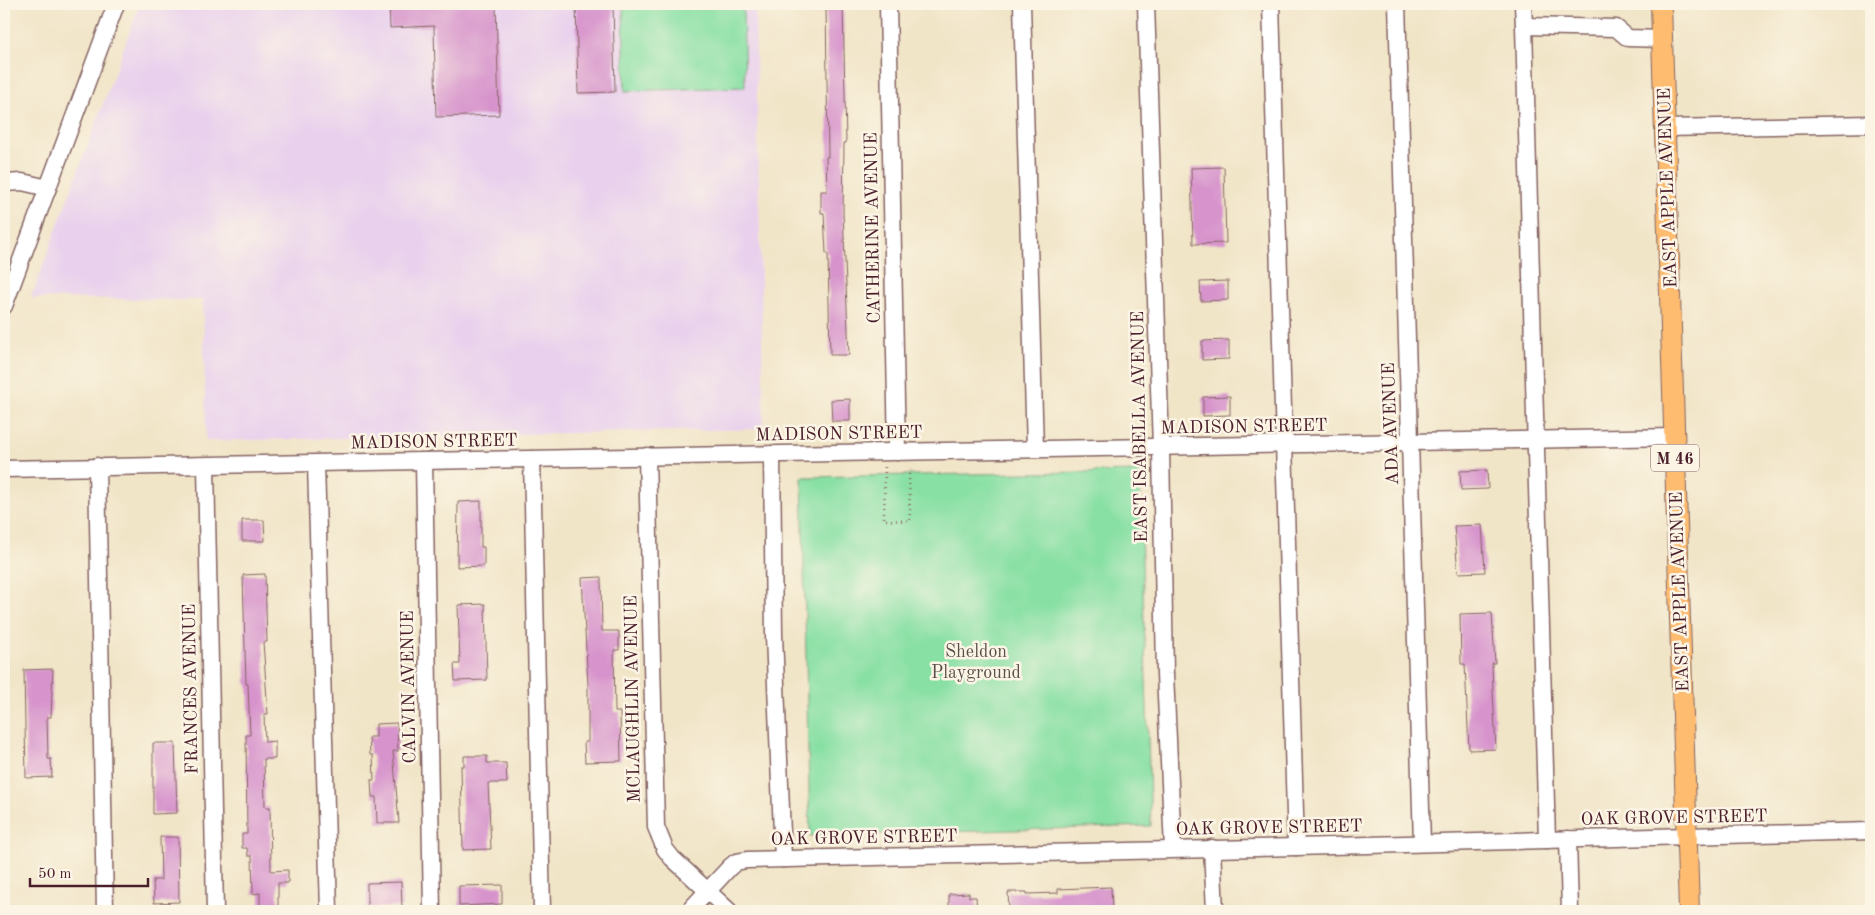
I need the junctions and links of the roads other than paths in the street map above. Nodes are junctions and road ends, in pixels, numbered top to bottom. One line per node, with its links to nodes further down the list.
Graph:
1 (116, 4): 14 (street)
2 (888, 4): 24 (street, CATHERINE AVENUE)
3 (1022, 4): 21 (street)
4 (1146, 4): 20 (street, EAST ISABELLA AVENUE)
5 (1271, 4): 19 (street)
6 (1397, 4): 18 (street, ADA AVENUE)
7 (1523, 4): 9 (street)
8 (1661, 4): 10 (main road, EAST APPLE AVENUE / M 46)
9 (1524, 26): 10 (street); 17 (street)
10 (1662, 39): 12 (main road, EAST APPLE AVENUE / M 46)
11 (1871, 124): 12 (street)
12 (1665, 128): 16 (main road, EAST APPLE AVENUE / M 46)
13 (4, 183): 14 (street)
14 (48, 188): 15 (street)
15 (4, 306)
16 (1674, 437): 17 (street, MADISON STREET); 32 (main road, EAST APPLE AVENUE / M 46)
17 (1536, 441): 18 (street, MADISON STREET); 34 (street)
18 (1410, 442): 19 (street, MADISON STREET); 35 (street, ADA AVENUE)
19 (1286, 445): 20 (street, MADISON STREET); 36 (street)
20 (1161, 447): 21 (street, MADISON STREET); 38 (street, EAST ISABELLA AVENUE)
21 (1035, 449): 24 (street, MADISON STREET)
22 (772, 454): 23 (street, MADISON STREET); 24 (street, MADISON STREET); 39 (street)
23 (647, 456): 25 (street, MADISON STREET); 40 (street, MCLAUGHLIN AVENUE)
24 (897, 456)
25 (532, 459): 26 (street, MADISON STREET); 45 (street)
26 (424, 462): 27 (street, MADISON STREET); 44 (street, CALVIN AVENUE)
27 (316, 464): 29 (street, MADISON STREET); 43 (street)
28 (97, 466): 29 (street, MADISON STREET); 30 (street, MADISON STREET); 41 (street)
29 (206, 466): 42 (street, FRANCES AVENUE)
30 (4, 470)
31 (1871, 831): 32 (street, OAK GROVE STREET)
32 (1687, 836): 33 (street, OAK GROVE STREET); 50 (main road, EAST APPLE AVENUE / M 46)
33 (1568, 839): 34 (street, OAK GROVE STREET); 49 (street)
34 (1547, 840): 35 (street, OAK GROVE STREET)
35 (1422, 843): 36 (street, OAK GROVE STREET)
36 (1296, 847): 37 (street, OAK GROVE STREET)
37 (1212, 848): 38 (street, OAK GROVE STREET); 48 (street)
38 (1173, 849): 39 (street, OAK GROVE STREET)
39 (783, 859): 40 (street, OAK GROVE STREET)
40 (708, 891): 46 (street, OAK GROVE STREET); 47 (street, MCLAUGHLIN AVENUE)
41 (105, 911)
42 (215, 911)
43 (329, 911)
44 (432, 911)
45 (542, 911)
46 (689, 911)
47 (729, 911)
48 (1215, 911)
49 (1570, 911)
50 (1689, 911)

